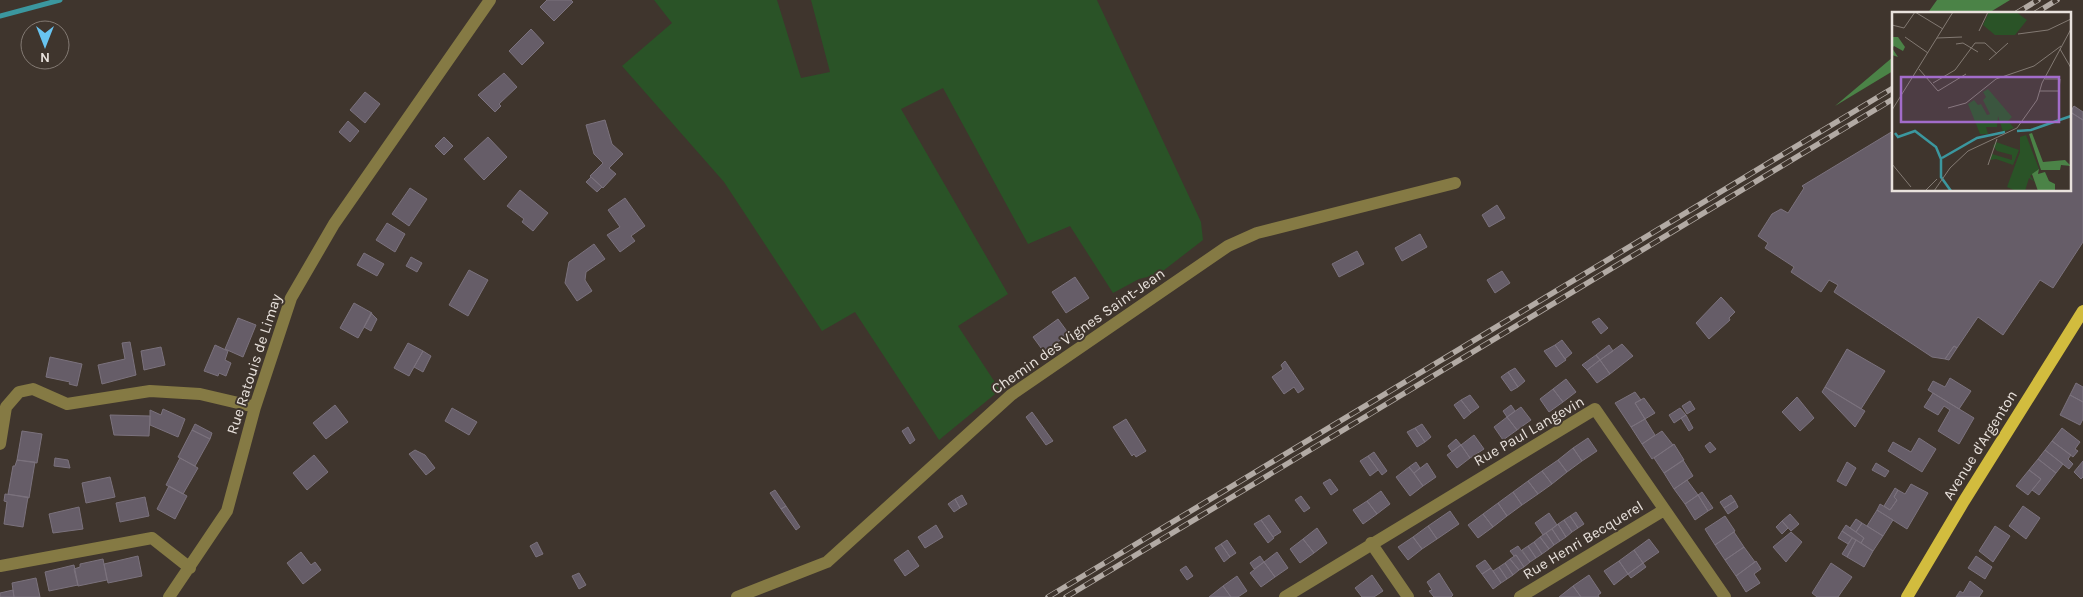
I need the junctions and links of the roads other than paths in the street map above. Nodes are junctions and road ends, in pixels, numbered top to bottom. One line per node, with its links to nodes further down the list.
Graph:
1 (490, 0): 4 (street, Rue Ratouis de Limay)
2 (1455, 183): 11 (street, Chemin des Vignes Saint-Jean)
3 (2083, 311): 16 (main road, Avenue d'Argenton)
4 (255, 407): 5 (street); 9 (street, Rue Ratouis de Limay)
5 (0, 444)
6 (1664, 510): 7 (street, Rue Paul Langevin); 14 (street, Rue Henri Becquerel); 15 (street, Rue Paul Langevin)
7 (1371, 543): 12 (street, Rue Paul Langevin); 13 (street)
8 (0, 566): 9 (street)
9 (190, 568): 10 (street, Rue Ratouis de Limay)
10 (169, 597)
11 (737, 597)
12 (1285, 597)
13 (1408, 597)
14 (1520, 597)
15 (1725, 597)
16 (1907, 597)

